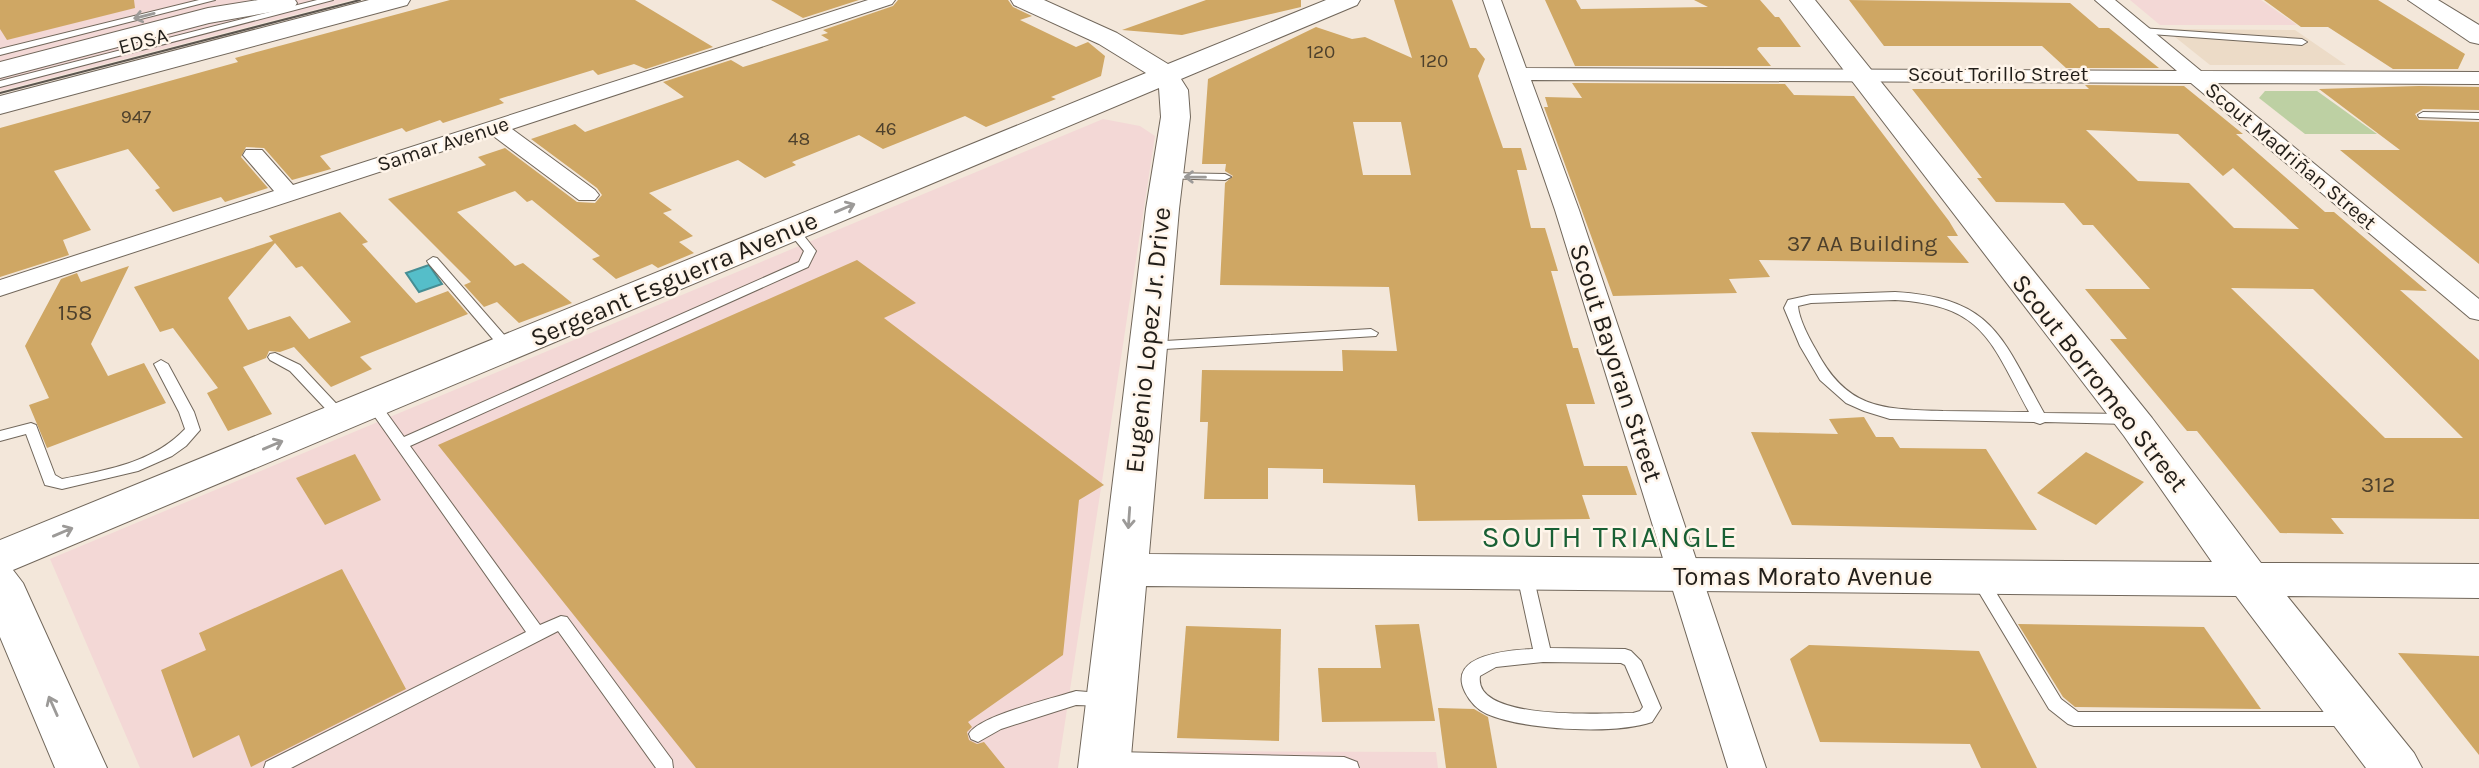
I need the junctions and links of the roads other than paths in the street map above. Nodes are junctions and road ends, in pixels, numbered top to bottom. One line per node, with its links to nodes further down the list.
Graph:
1 (210, 0): 21 (lane, one-way to 21)
2 (328, 0): 21 (lane)
3 (376, 0): 21 (lane)
4 (398, 0): 21 (main road, EDSA)
5 (886, 0): 26 (street, Samar Avenue)
6 (1023, 0): 18 (main road)
7 (1348, 0): 18 (main road, Sergeant Esguerra Avenue)
8 (1492, 0): 16 (street, Scout Bayoran Street)
9 (1802, 0): 17 (main road, Scout Borromeo Street)
10 (2104, 0): 13 (street, Scout Madriñan Street)
11 (2420, 0): 14 (main road)
12 (291, 1): 21 (main road, EDSA); 21 (main road, EDSA)
13 (2140, 31): 15 (lane); 19 (street, Scout Madriñan Street)
14 (2479, 36)
15 (2302, 42)
16 (1517, 74): 17 (street, Scout Torillo Street); 49 (street, Scout Bayoran Street)
17 (1859, 74): 19 (street, Scout Torillo Street); 43 (main road, Scout Borromeo Street)
18 (1166, 75): 22 (main road, Sergeant Esguerra Avenue); 25 (main road, Eugenio Lopez Jr. Drive)
19 (2194, 76): 20 (street, Scout Torillo Street); 35 (street, Scout Madriñan Street)
20 (2479, 78)
21 (2, 84)
22 (1086, 107): 25 (main road); 32 (main road, Sergeant Esguerra Avenue, one-way to 22)
23 (2423, 115): 24 (lane)
24 (2479, 116)
25 (1155, 123): 28 (main road, Eugenio Lopez Jr. Drive)
26 (495, 127): 30 (street, Samar Avenue); 31 (street)
27 (254, 155): 30 (street)
28 (1165, 176): 29 (lane, one-way to 28); 37 (main road, Eugenio Lopez Jr. Drive)
29 (1225, 177)
30 (289, 195): 34 (street, Samar Avenue)
31 (587, 195)
32 (793, 230): 38 (main road, Sergeant Esguerra Avenue); 45 (lane)
33 (433, 261): 38 (lane)
34 (0, 288)
35 (2479, 312)
36 (1371, 333): 37 (lane)
37 (1146, 346): 47 (main road, Eugenio Lopez Jr. Drive, one-way to 47)
38 (508, 348): 41 (main road, Sergeant Esguerra Avenue)
39 (275, 357): 41 (lane)
40 (161, 364): 44 (lane)
41 (357, 410): 45 (lane); 46 (main road, Sergeant Esguerra Avenue, one-way to 41)
42 (2040, 419): 42 (lane); 43 (lane)
43 (2130, 419): 51 (main road, Scout Borromeo Street)
44 (0, 436)
45 (401, 444): 54 (lane)
46 (0, 558)
47 (1127, 570): 48 (main road, Tomas Morato Avenue); 56 (main road, Eugenio Lopez Jr. Drive)
48 (1525, 575): 49 (main road, Tomas Morato Avenue); 55 (lane)
49 (1685, 575): 50 (main road, Tomas Morato Avenue); 64 (street, Scout Bayoran Street)
50 (1979, 577): 51 (main road, Tomas Morato Avenue); 57 (lane)
51 (2248, 579): 52 (main road, Tomas Morato Avenue); 57 (main road, Scout Borromeo Street)
52 (2479, 581)
53 (0, 583): 61 (main road, one-way to 53)
54 (537, 634): 60 (lane); 62 (lane)
55 (1543, 655): 55 (lane)
56 (1093, 698): 58 (lane); 59 (main road, Eugenio Lopez Jr. Drive)
57 (2358, 719): 65 (main road, Scout Borromeo Street)
58 (978, 734)
59 (1104, 764): 63 (lane)
60 (665, 766)
61 (81, 768)
62 (273, 768)
63 (1350, 768)
64 (1747, 768)
65 (2396, 768)

